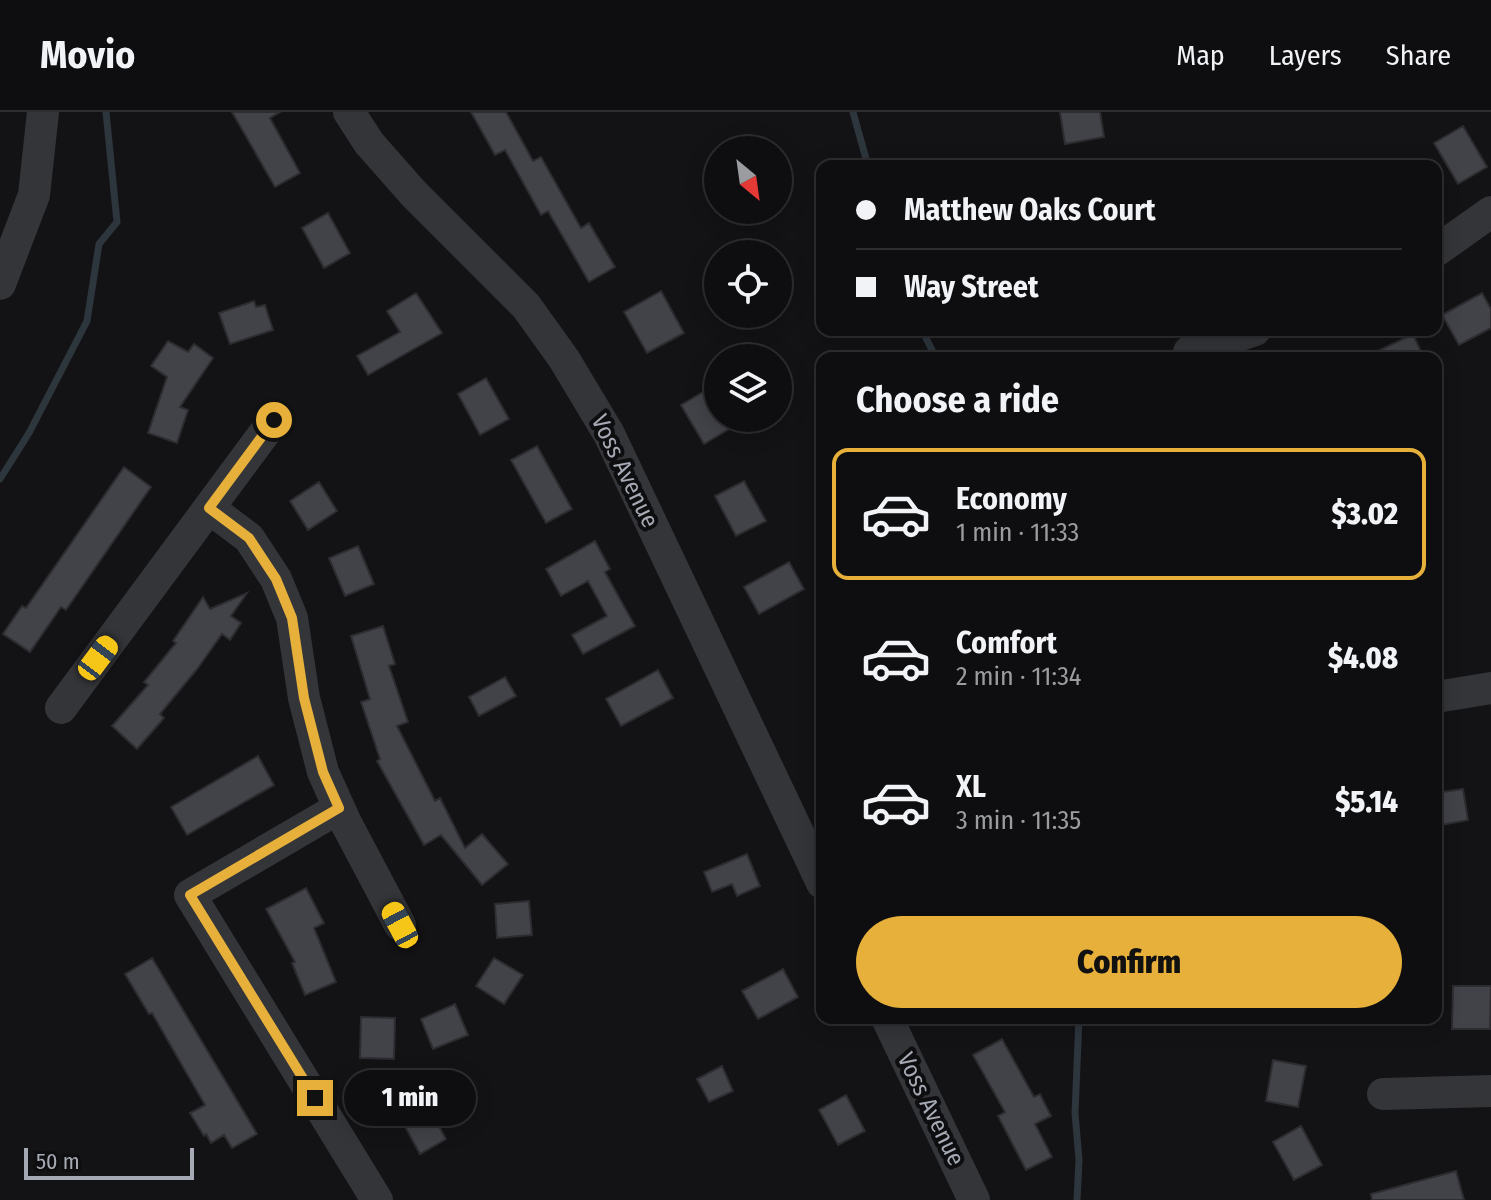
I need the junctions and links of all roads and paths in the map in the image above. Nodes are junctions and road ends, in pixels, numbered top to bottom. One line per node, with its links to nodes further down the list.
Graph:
1 (43, 112): 5 (street)
2 (349, 112): 14 (street, Voss Avenue)
3 (1491, 212): 4 (street)
4 (1442, 247)
5 (0, 284)
6 (1237, 336): 7 (street)
7 (1189, 352)
8 (274, 420): 9 (street)
9 (209, 508): 12 (street); 13 (street)
10 (1491, 688): 11 (street)
11 (1442, 696)
12 (61, 708)
13 (339, 808): 15 (street); 19 (street)
14 (816, 870)
15 (400, 925)
16 (890, 1024): 20 (street, Voss Avenue)
17 (1491, 1091): 18 (street)
18 (1383, 1094)
19 (377, 1200)
20 (974, 1200)

